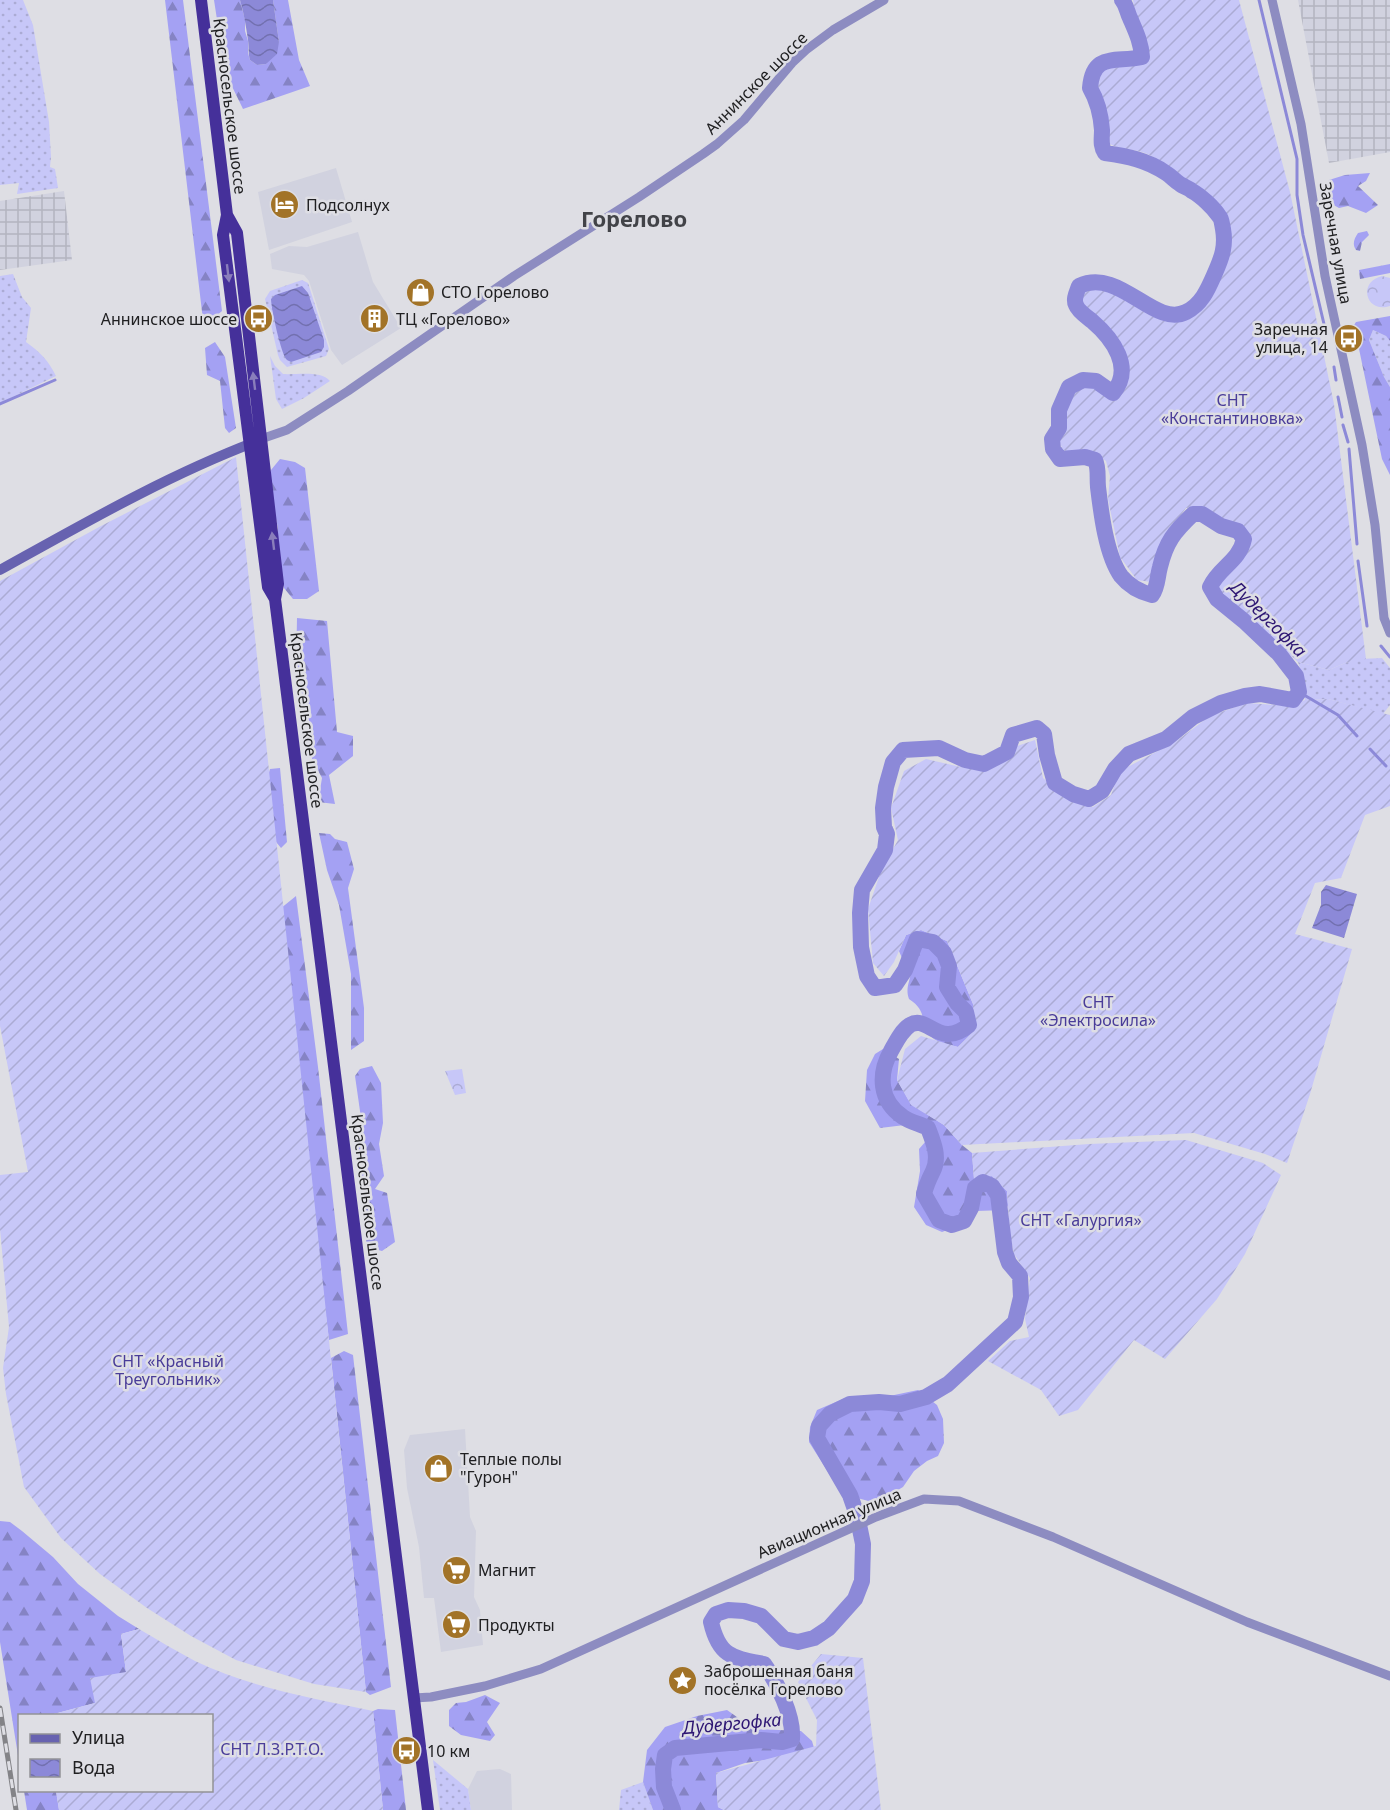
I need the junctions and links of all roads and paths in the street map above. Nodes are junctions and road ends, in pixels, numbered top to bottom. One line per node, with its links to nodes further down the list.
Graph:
1 (201, 0): 4 (highway, Красносельское шоссе)
2 (884, 0): 4 (street, Аннинское шоссе)
3 (1272, 0): 6 (street, Заречная улица)
4 (255, 442): 5 (main road, Аннинское шоссе); 8 (highway, Красносельское шоссе)
5 (0, 570)
6 (1390, 633)
7 (1390, 1676): 8 (street, Авиационная улица)
8 (414, 1698): 9 (highway, Красносельское шоссе)
9 (428, 1810)

